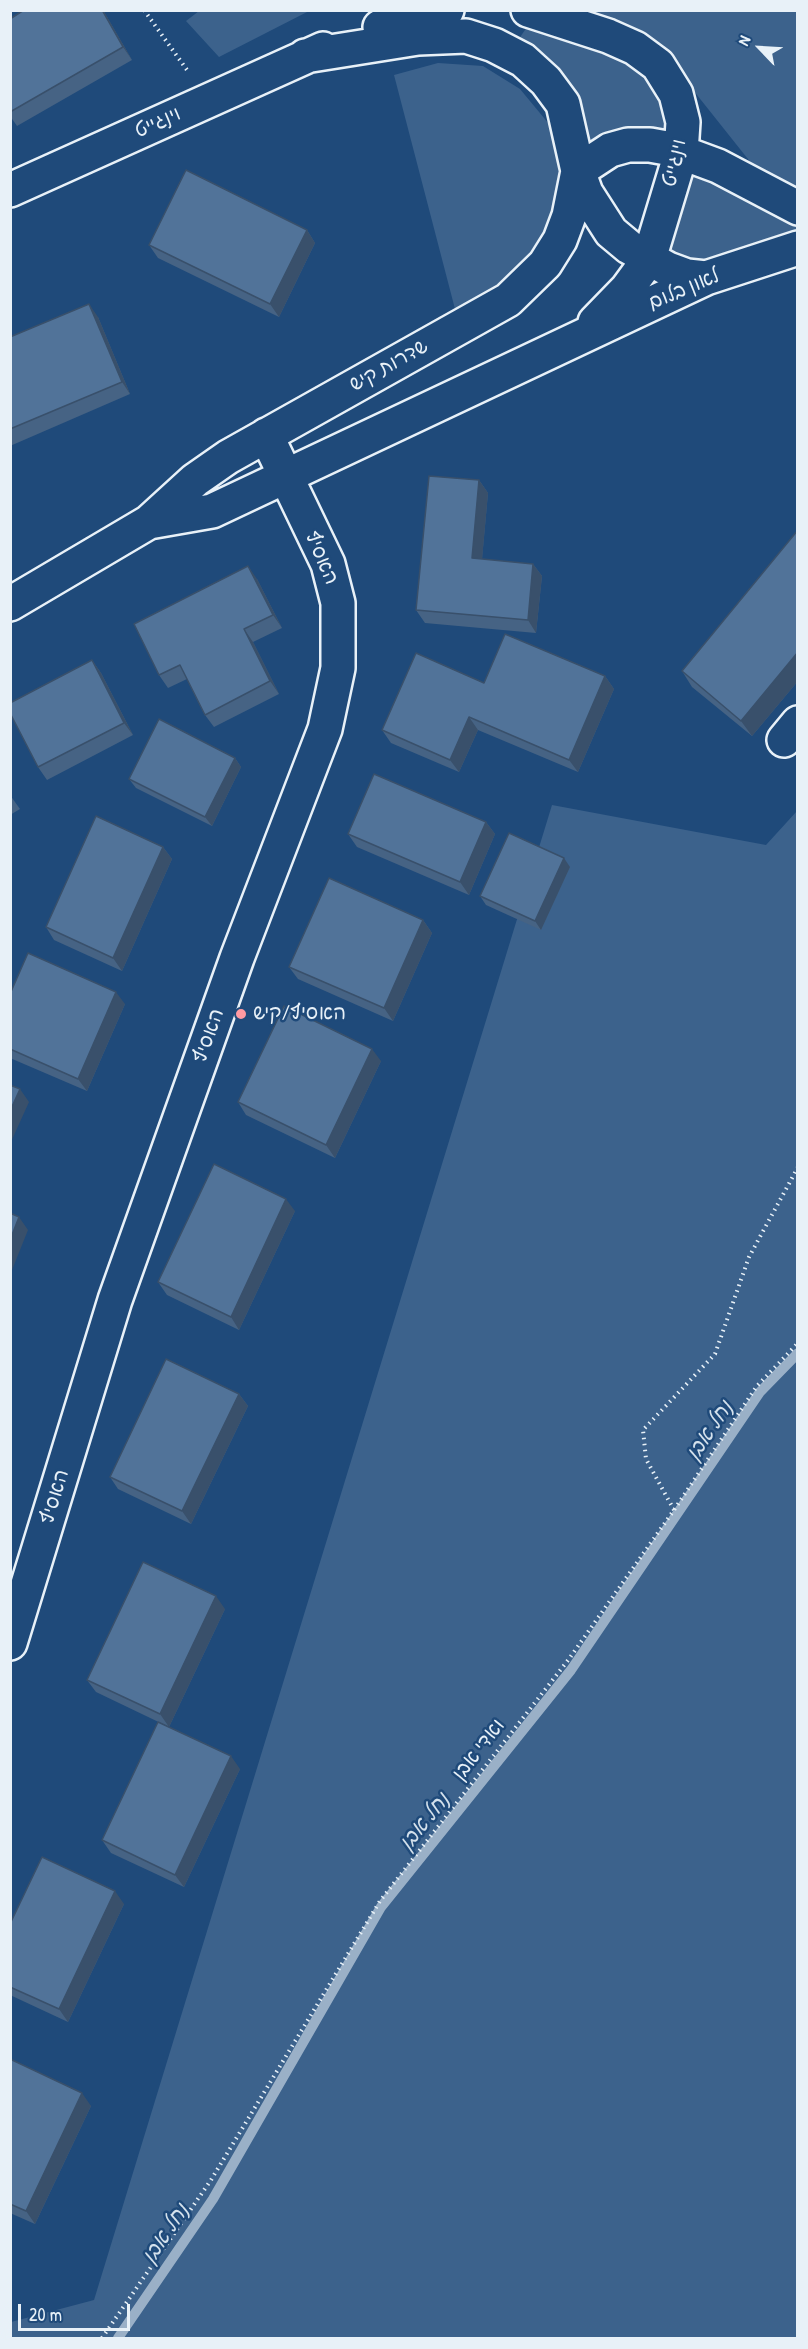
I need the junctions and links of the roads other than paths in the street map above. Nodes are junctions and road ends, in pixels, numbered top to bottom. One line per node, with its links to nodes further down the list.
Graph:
1 (447, 10): 3 (street, וינגייט)
2 (528, 10): 4 (street, וינגייט)
3 (305, 56): 5 (street, וינגייט); 6 (street, וינגייט)
4 (681, 153): 5 (street); 7 (street); 9 (street, וינגייט)
5 (578, 171): 9 (street); 12 (street, שדרות קיש)
6 (10, 190)
7 (798, 208)
8 (798, 248): 10 (street, לאון בלום)
9 (649, 259): 10 (street); 11 (street, וינגייט)
10 (706, 278): 11 (street, לאון בלום)
11 (572, 340): 13 (street, שדרות קיש)
12 (266, 435): 13 (street, האסיף); 14 (street, שדרות קיש)
13 (285, 477): 14 (street, שדרות קיש); 16 (street, האסיף)
14 (149, 522): 15 (street, שדרות קיש)
15 (10, 604)
16 (10, 1643)

